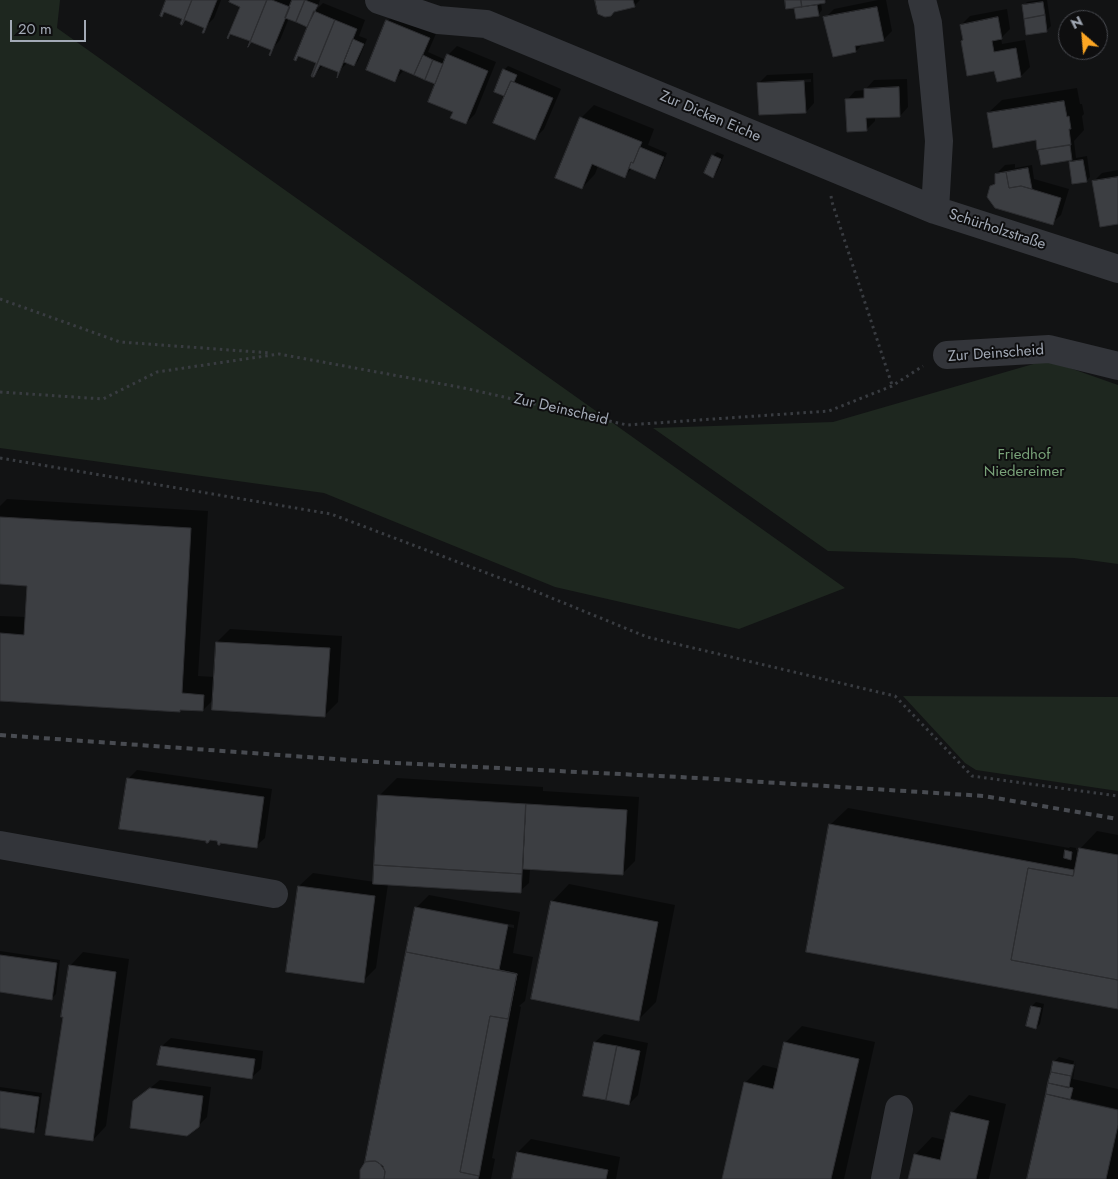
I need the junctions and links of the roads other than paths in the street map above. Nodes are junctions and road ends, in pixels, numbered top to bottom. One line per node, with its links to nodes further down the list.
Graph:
1 (379, 0): 4 (street, Zur Dicken Eiche)
2 (461, 0): 4 (street, Zur Dicken Eiche)
3 (922, 0): 5 (street, Schürholzstraße)
4 (486, 24): 5 (street, Zur Dicken Eiche)
5 (935, 210): 6 (street, Schürholzstraße)
6 (1118, 269)
7 (947, 354): 8 (street, Zur Deinscheid)
8 (1118, 366)
9 (0, 845): 10 (street)
10 (274, 894)
11 (899, 1110): 12 (street)
12 (886, 1179)

